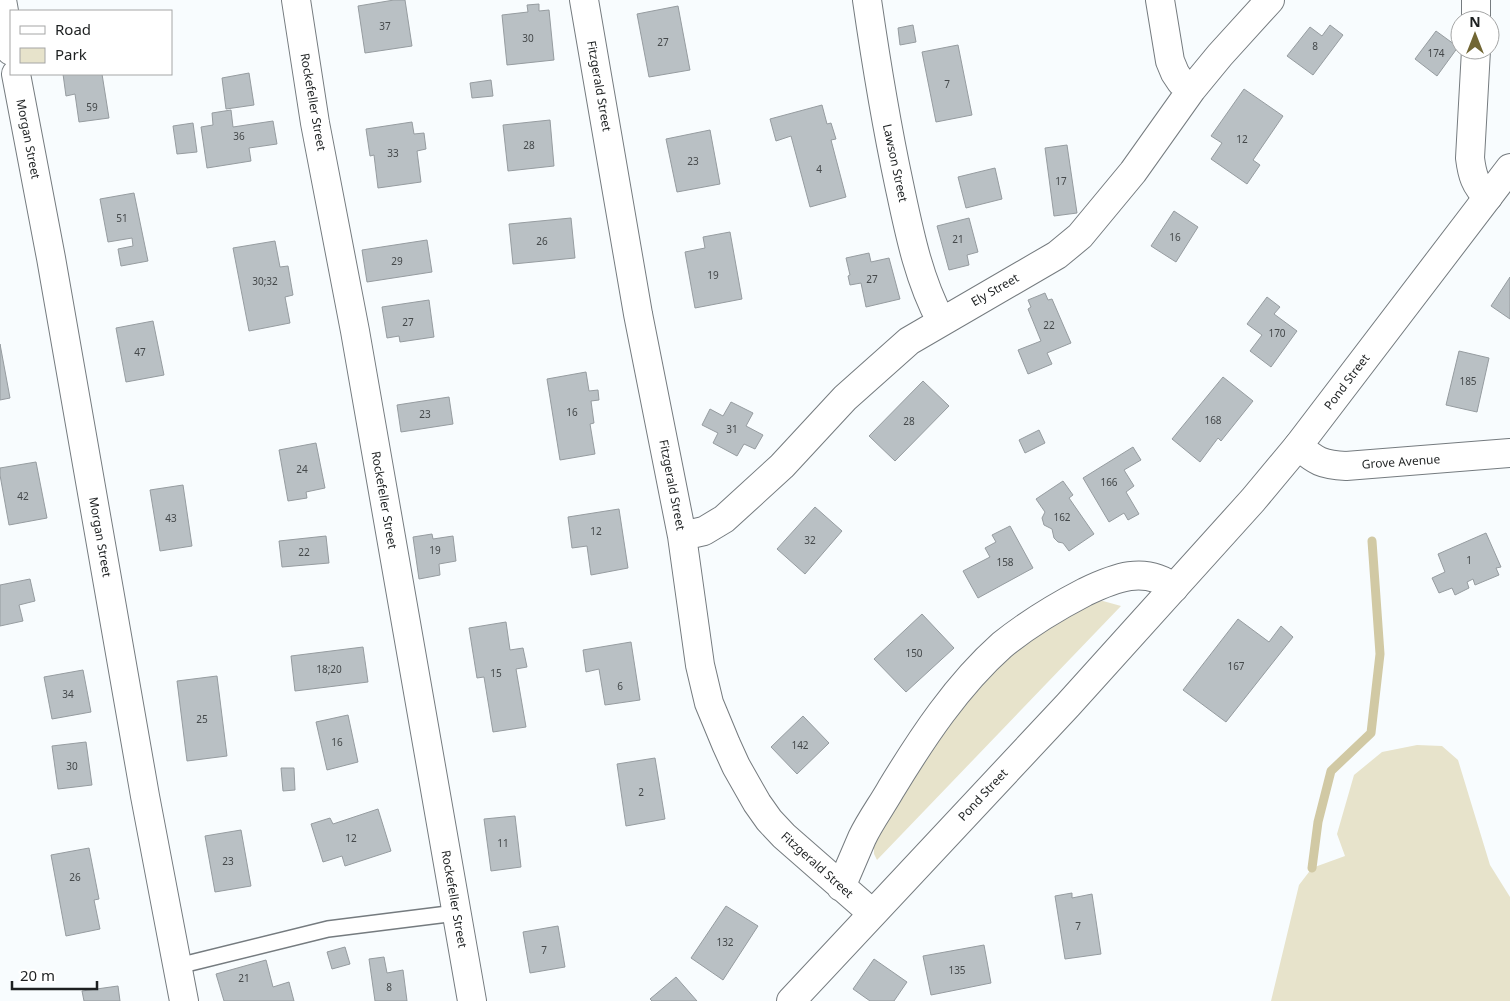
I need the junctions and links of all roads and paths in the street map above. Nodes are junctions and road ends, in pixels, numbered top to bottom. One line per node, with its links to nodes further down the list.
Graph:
1 (2, 0): 7 (street)
2 (296, 0): 19 (street, Rockefeller Street)
3 (584, 0): 16 (street, Fitzgerald Street)
4 (867, 0): 13 (street, Lawson Street)
5 (1160, 0): 10 (street)
6 (1270, 0): 10 (street, Ely Street)
7 (10, 45)
8 (1475, 60): 12 (street)
9 (16, 75): 21 (street, Morgan Street)
10 (1192, 89): 13 (street, Ely Street)
11 (1510, 168): 12 (street, Pond Street)
12 (1488, 197): 14 (street, Pond Street)
13 (941, 321): 16 (street, Ely Street)
14 (1298, 446): 15 (street, Grove Avenue); 17 (street, Pond Street)
15 (1510, 453)
16 (682, 536): 18 (street, Fitzgerald Street)
17 (1174, 588): 18 (street); 20 (street, Pond Street)
18 (842, 887): 20 (street, Fitzgerald Street)
19 (456, 913): 21 (lane); 23 (street, Rockefeller Street)
20 (872, 913): 24 (street, Pond Street)
21 (178, 966): 22 (street, Morgan Street)
22 (184, 1001)
23 (472, 1001)
24 (791, 1001)

